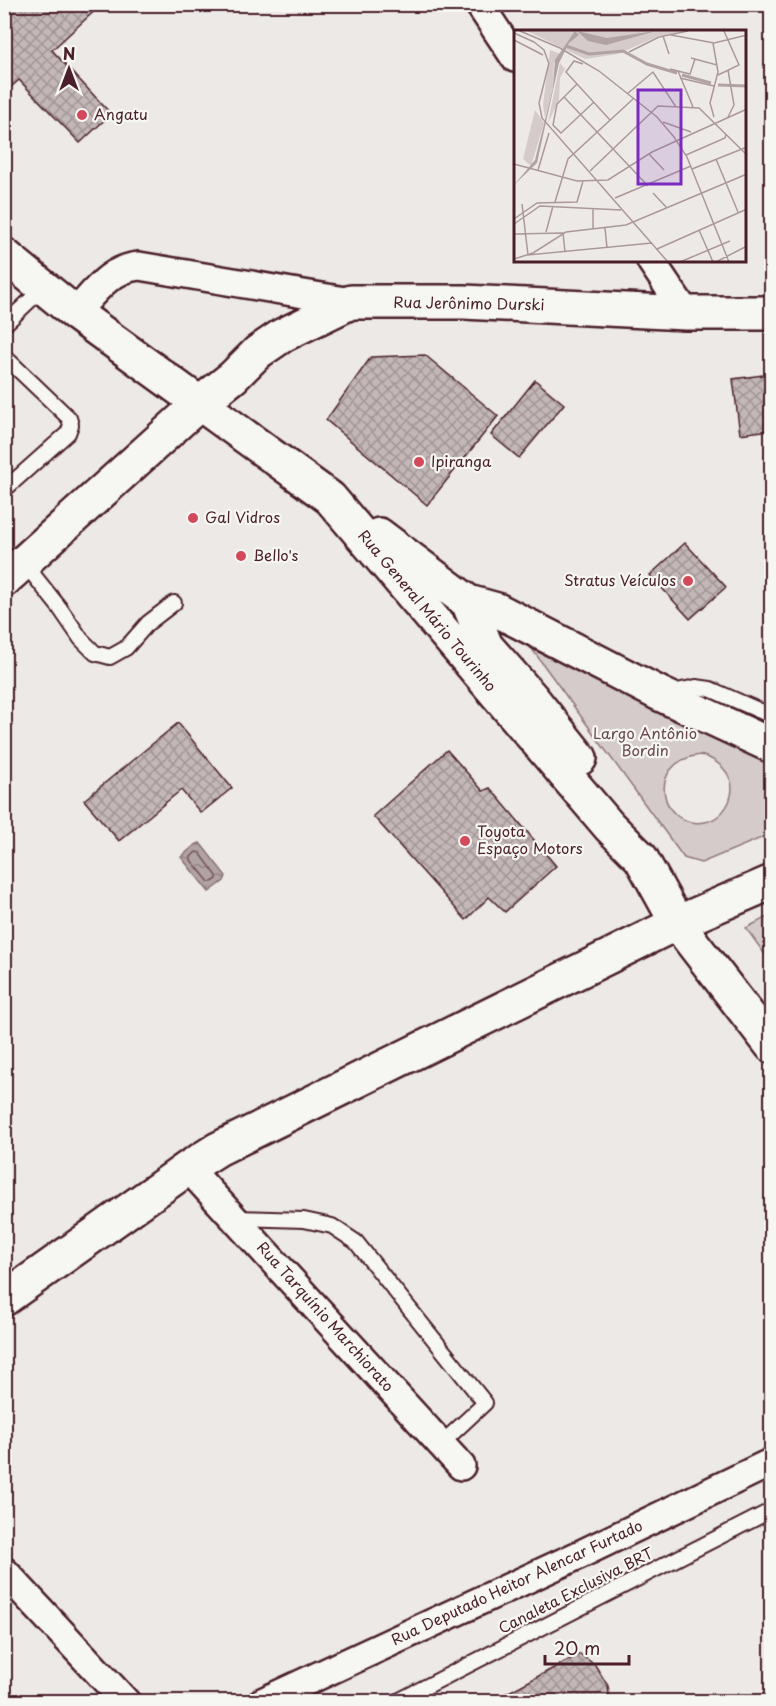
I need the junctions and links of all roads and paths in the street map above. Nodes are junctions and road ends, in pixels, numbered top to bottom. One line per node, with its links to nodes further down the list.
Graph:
1 (479, 4): 2 (street)
2 (514, 56)
3 (4, 255): 5 (main road, Rua General Mário Tourinho)
4 (652, 262): 8 (street)
5 (44, 287): 7 (main road, Rua General Mário Tourinho); 10 (lane)
6 (351, 302): 7 (street); 8 (main road, Rua Jerônimo Durski); 12 (main road, Rua Jerônimo Durski)
7 (75, 313): 12 (main road, Rua General Mário Tourinho)
8 (686, 313): 9 (main road, Rua Jerônimo Durski)
9 (771, 313)
10 (4, 325)
11 (4, 356): 13 (lane)
12 (199, 404): 14 (main road, Rua General Mário Tourinho); 15 (main road, Rua Jerônimo Durski)
13 (4, 490)
14 (330, 498): 16 (main road); 21 (main road, Rua General Mário Tourinho)
15 (14, 571): 17 (lane)
16 (468, 602): 18 (main road); 21 (main road)
17 (174, 603)
18 (660, 694): 19 (lane); 20 (main road)
19 (771, 716)
20 (771, 746)
21 (641, 858): 23 (main road, Rua General Mário Tourinho)
22 (771, 882): 23 (main road)
23 (677, 923): 24 (main road, Rua General Mário Tourinho); 25 (main road)
24 (771, 1046)
25 (188, 1168): 26 (street, Rua Tarquínio Marchiorato); 27 (main road)
26 (234, 1218): 28 (street, Rua Tarquínio Marchiorato); 28 (lane)
27 (4, 1299)
28 (441, 1444): 30 (street, Rua Tarquínio Marchiorato)
29 (771, 1462): 34 (street, Rua Deputado Heitor Alencar Furtado)
30 (461, 1466)
31 (771, 1510): 35 (lane, Canaleta Exclusiva BRT)
32 (4, 1571): 33 (street)
33 (126, 1701)
34 (262, 1701)
35 (396, 1701)

